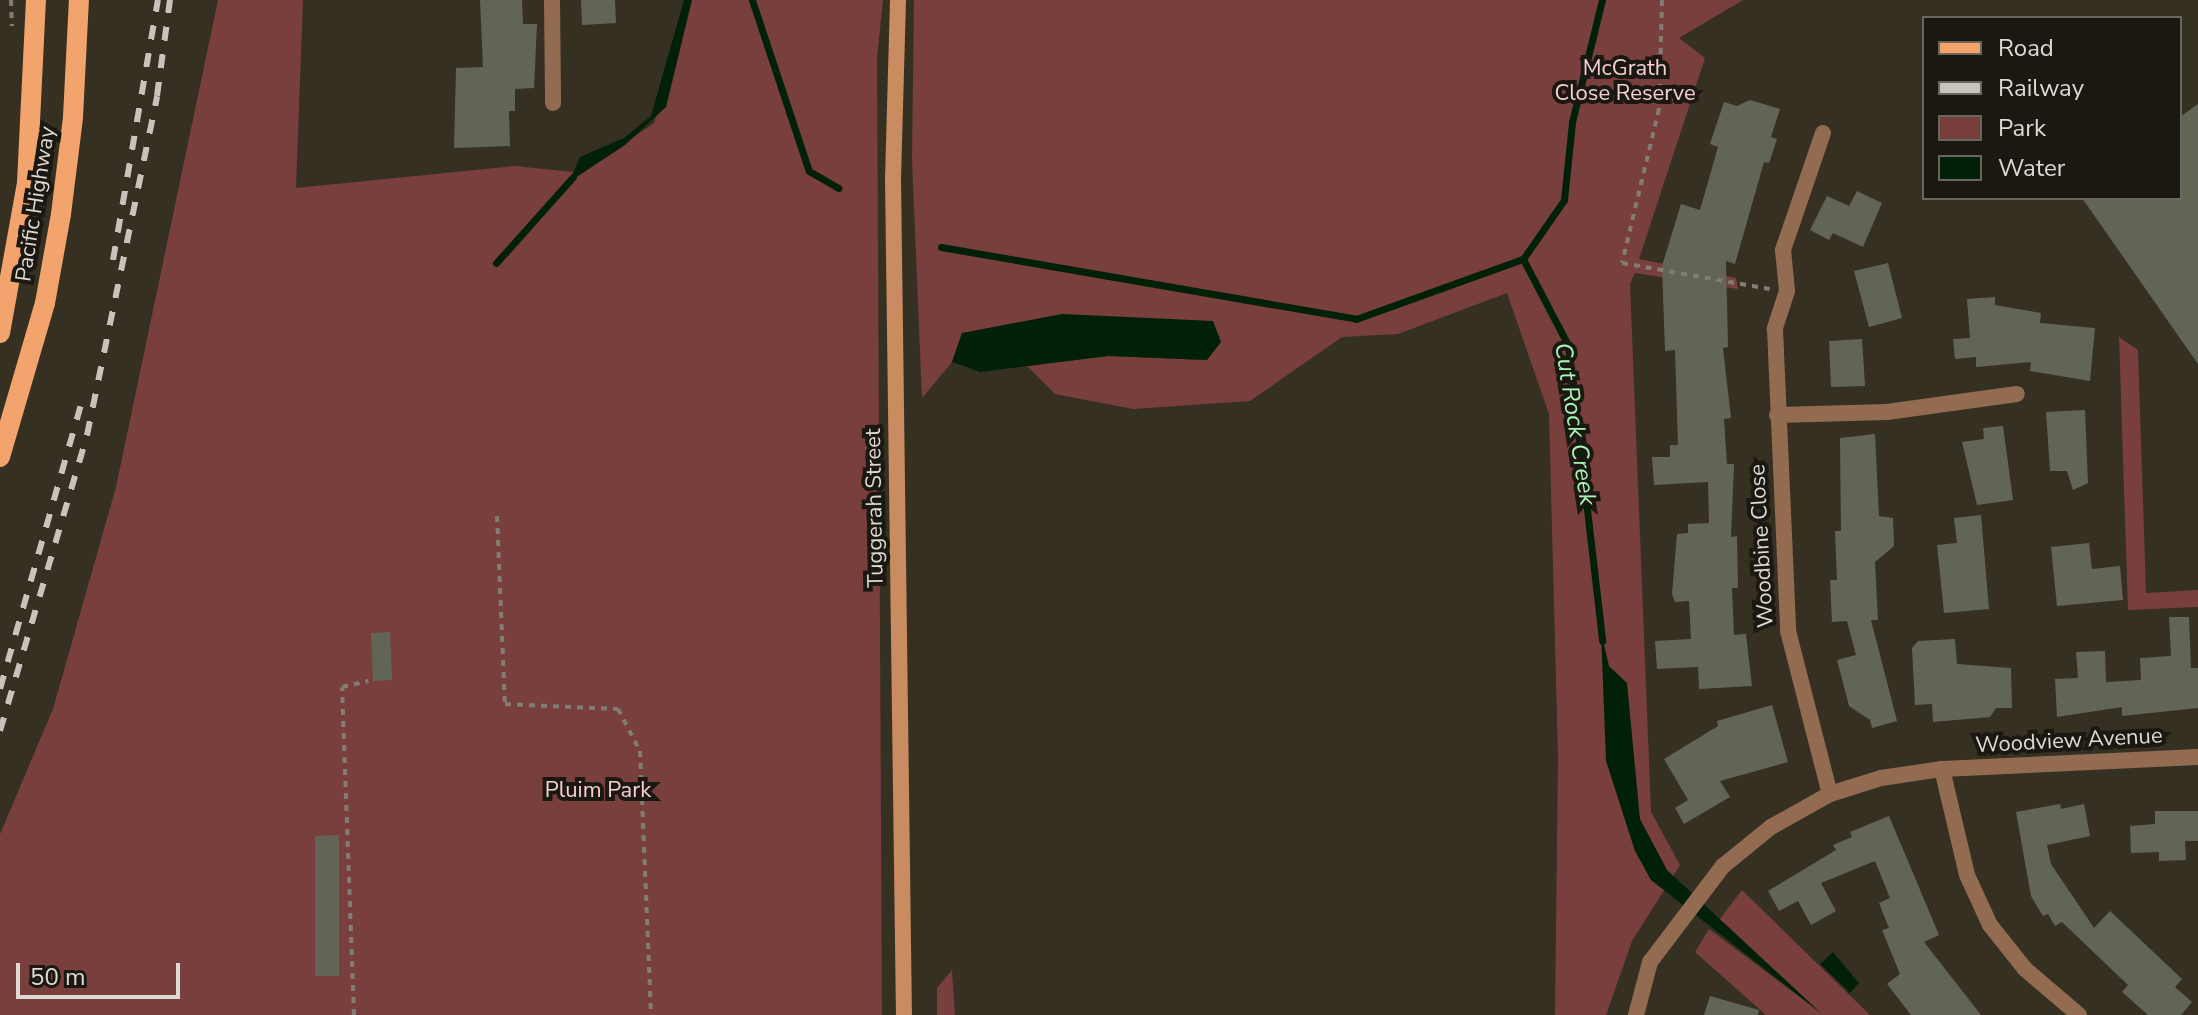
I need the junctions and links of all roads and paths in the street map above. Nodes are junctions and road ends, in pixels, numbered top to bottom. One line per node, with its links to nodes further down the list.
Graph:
1 (36, 0): 9 (main road, Pacific Highway)
2 (79, 0): 12 (main road, Pacific Highway)
3 (552, 0): 6 (street)
4 (898, 0): 20 (street, Tuggerah Street)
5 (1662, 0): 8 (path)
6 (553, 103)
7 (1823, 133): 8 (street)
8 (1787, 291): 11 (street, Woodbine Close)
9 (0, 333)
10 (2017, 394): 11 (street)
11 (1777, 415): 17 (street, Woodbine Close)
12 (0, 457)
13 (497, 516): 19 (path)
14 (368, 681): 18 (path)
15 (2198, 757): 16 (street, Woodview Avenue)
16 (1942, 769): 17 (street, Woodview Avenue); 22 (street)
17 (1830, 794): 21 (street, Woodview Avenue)
18 (354, 1015)
19 (651, 1015)
20 (904, 1015)
21 (1636, 1015)
22 (2079, 1015)

